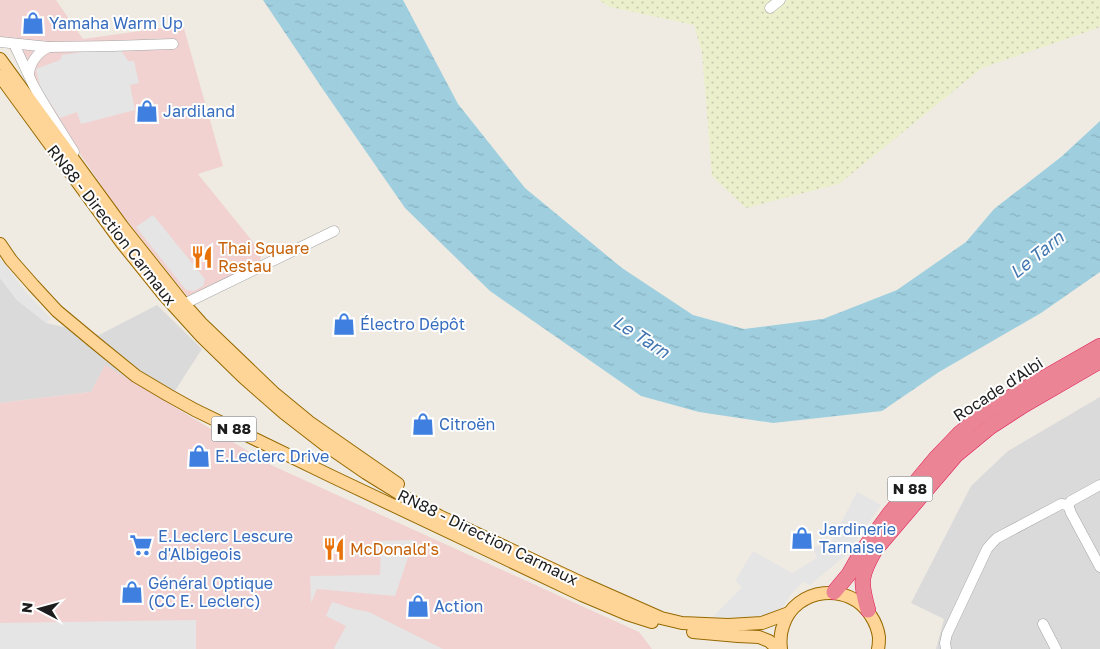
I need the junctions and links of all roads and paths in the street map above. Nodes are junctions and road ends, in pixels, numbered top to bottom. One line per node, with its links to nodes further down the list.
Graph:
1 (780, 0): 2 (street)
2 (770, 8)
3 (0, 42): 4 (street)
4 (14, 44): 6 (street); 9 (street)
5 (174, 44): 6 (street)
6 (49, 46): 9 (street)
7 (0, 59): 10 (main road)
8 (0, 76): 18 (main road, RN88 - Direction Carmaux / N 88)
9 (29, 76): 10 (street)
10 (102, 198): 13 (main road)
11 (334, 231): 13 (street)
12 (0, 244): 24 (main road, N 88)
13 (184, 304): 18 (main road)
14 (1100, 346): 20 (highway, Rocade d'Albi / N 88)
15 (1100, 361): 21 (highway, Rocade d'Albi / N 88)
16 (1100, 485): 17 (street)
17 (1068, 505): 19 (street); 26 (street)
18 (440, 516): 22 (main road, RN88 - Direction Carmaux / N 88)
19 (1100, 567)
20 (834, 592): 21 (main road); 22 (main road)
21 (868, 610): 25 (main road)
22 (789, 613): 24 (main road)
23 (1043, 624): 27 (street)
24 (779, 649)
25 (878, 649)
26 (946, 649)
27 (1056, 649)

